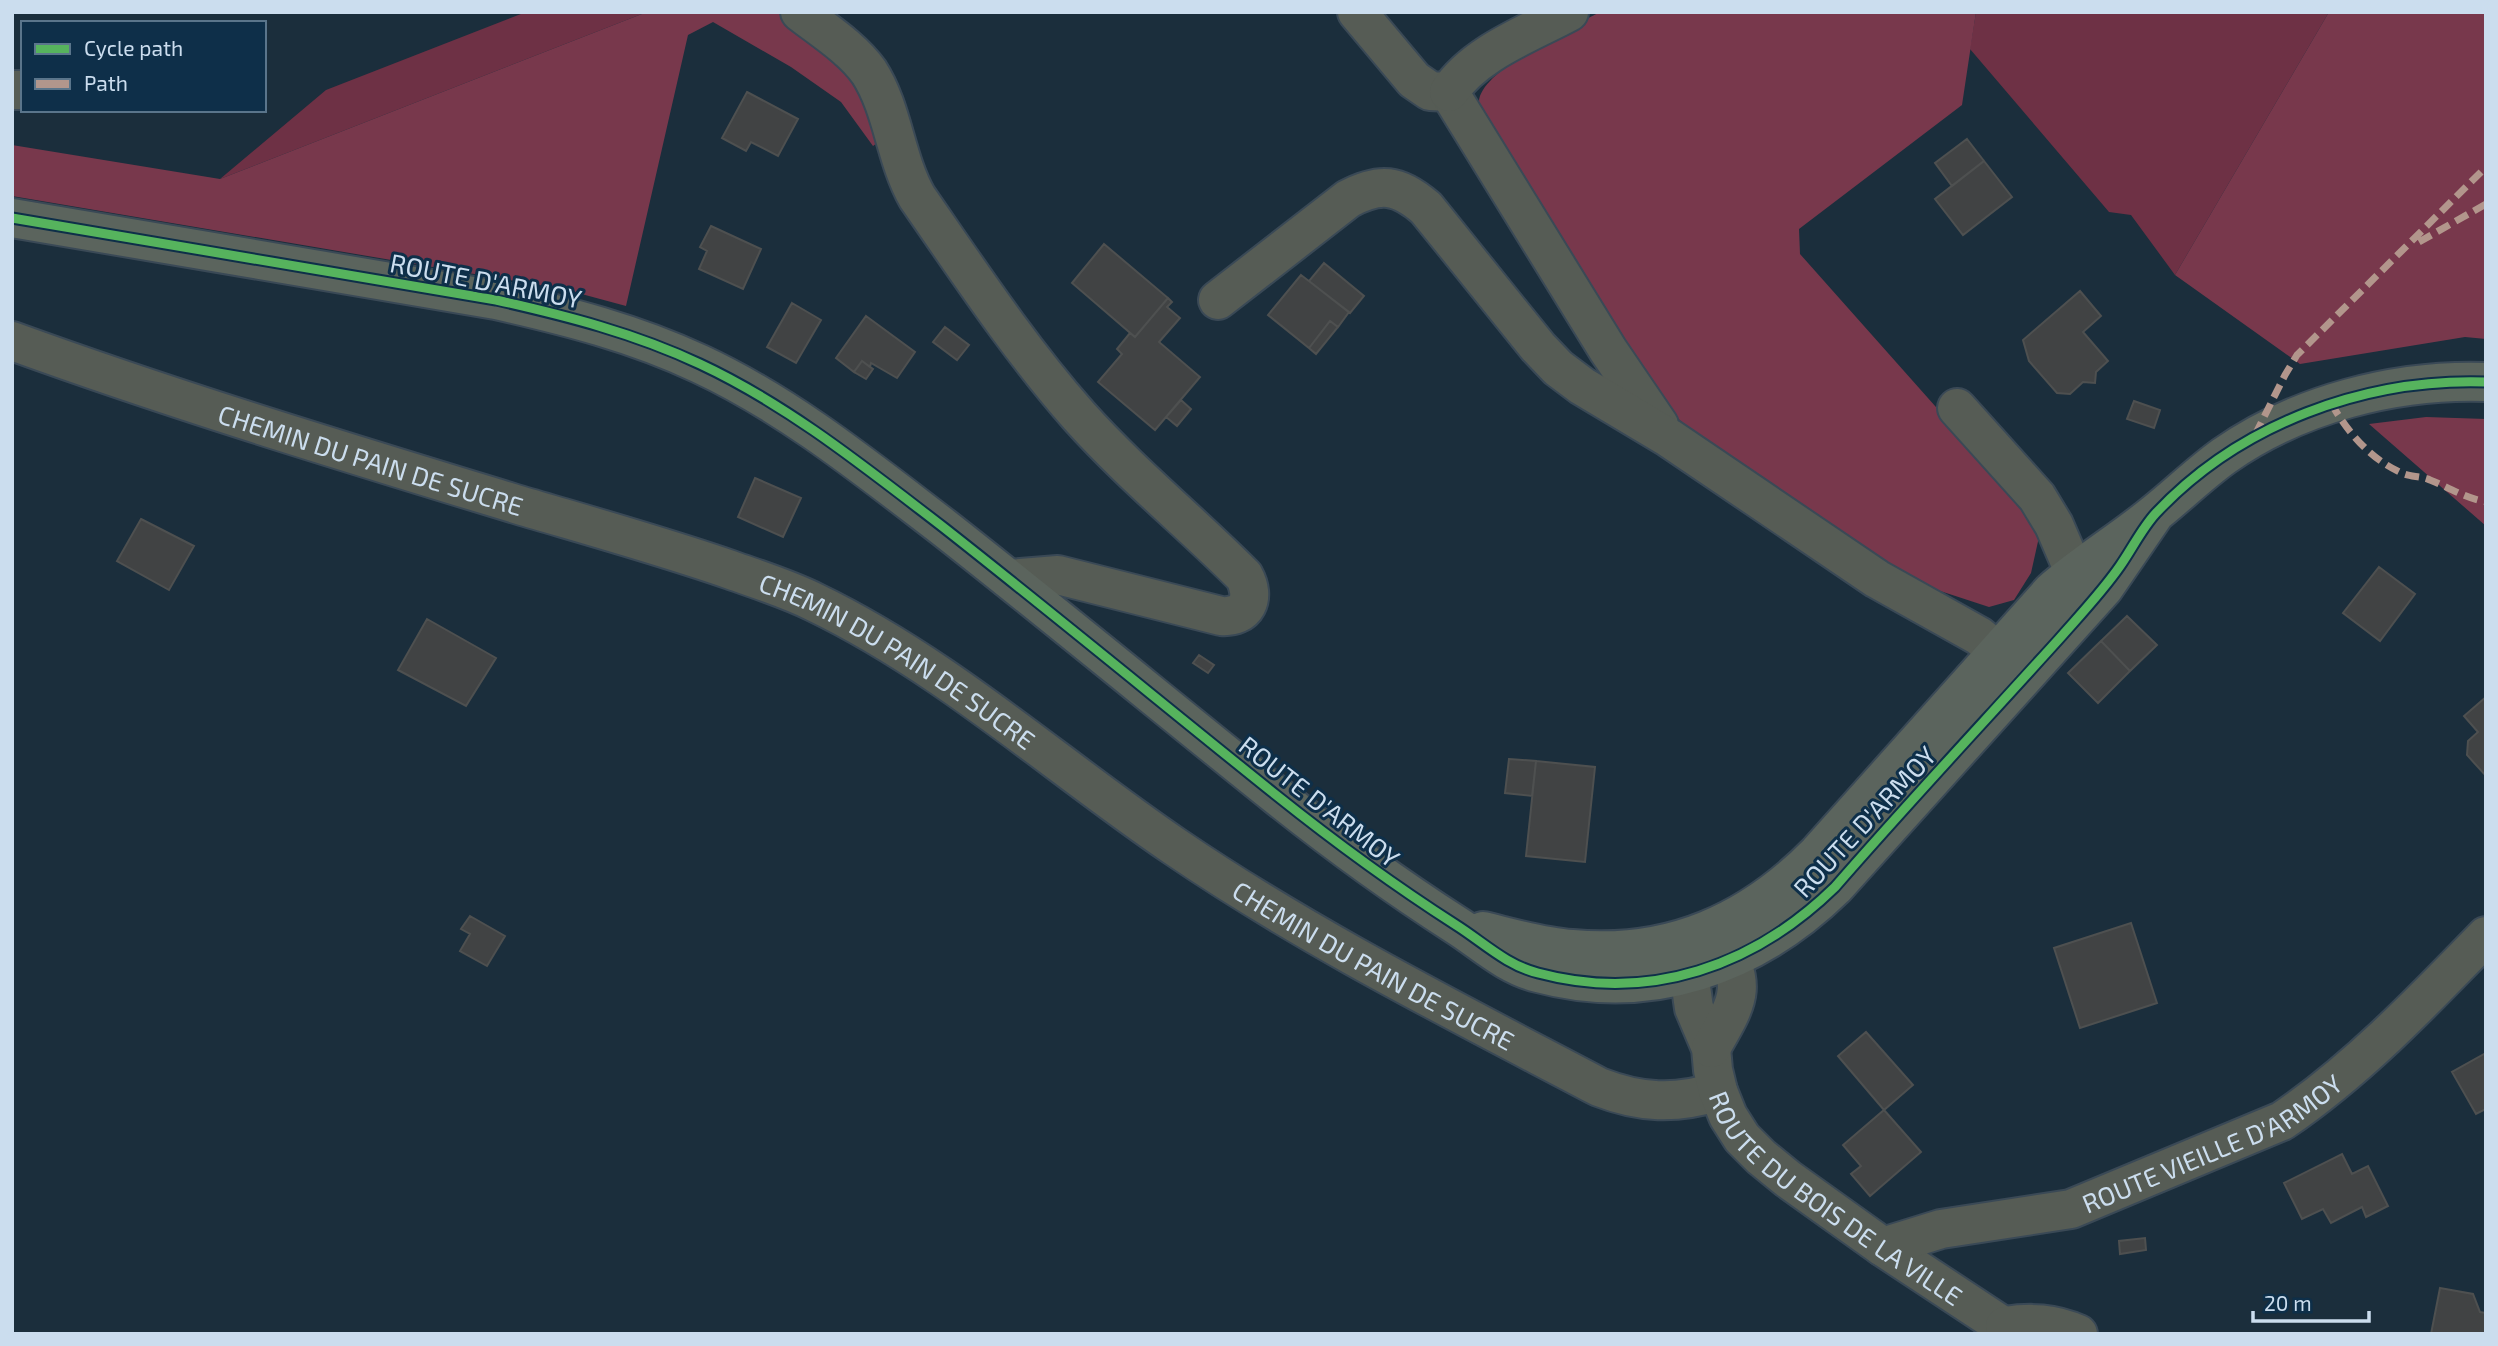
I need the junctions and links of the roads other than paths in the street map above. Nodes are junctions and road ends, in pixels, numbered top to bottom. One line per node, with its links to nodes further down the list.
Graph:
1 (800, 12): 11 (street)
2 (1357, 12): 4 (street)
3 (1569, 12): 4 (street)
4 (1449, 92): 10 (street)
5 (12, 218): 11 (main road, ROUTE D'ARMOY)
6 (1218, 300): 10 (street)
7 (12, 341): 20 (street, CHEMIN DU PAIN DE SUCRE)
8 (2486, 382): 12 (main road, ROUTE D'ARMOY)
9 (1957, 408): 12 (street)
10 (1669, 438): 13 (street)
11 (1009, 579): 15 (main road, ROUTE D'ARMOY)
12 (2081, 589): 13 (main road, ROUTE D'ARMOY); 14 (main road, ROUTE D'ARMOY)
13 (1998, 650): 14 (street); 17 (main road, ROUTE D'ARMOY)
14 (2026, 676): 17 (main road, ROUTE D'ARMOY)
15 (1457, 925): 17 (main road, ROUTE D'ARMOY); 18 (main road, ROUTE D'ARMOY)
16 (2486, 936): 21 (street, ROUTE VIEILLE D'ARMOY)
17 (1714, 941): 18 (main road, ROUTE D'ARMOY); 19 (street, ROUTE DU BOIS DE LA VILLE)
18 (1691, 973): 19 (street, ROUTE DU BOIS DE LA VILLE)
19 (1712, 1048): 20 (street, ROUTE DU BOIS DE LA VILLE)
20 (1718, 1091): 21 (street, ROUTE DU BOIS DE LA VILLE)
21 (1883, 1247): 22 (street, ROUTE DU BOIS DE LA VILLE)
22 (2010, 1330): 23 (street, ROUTE DU BOIS DE LA VILLE)
23 (2078, 1334)

